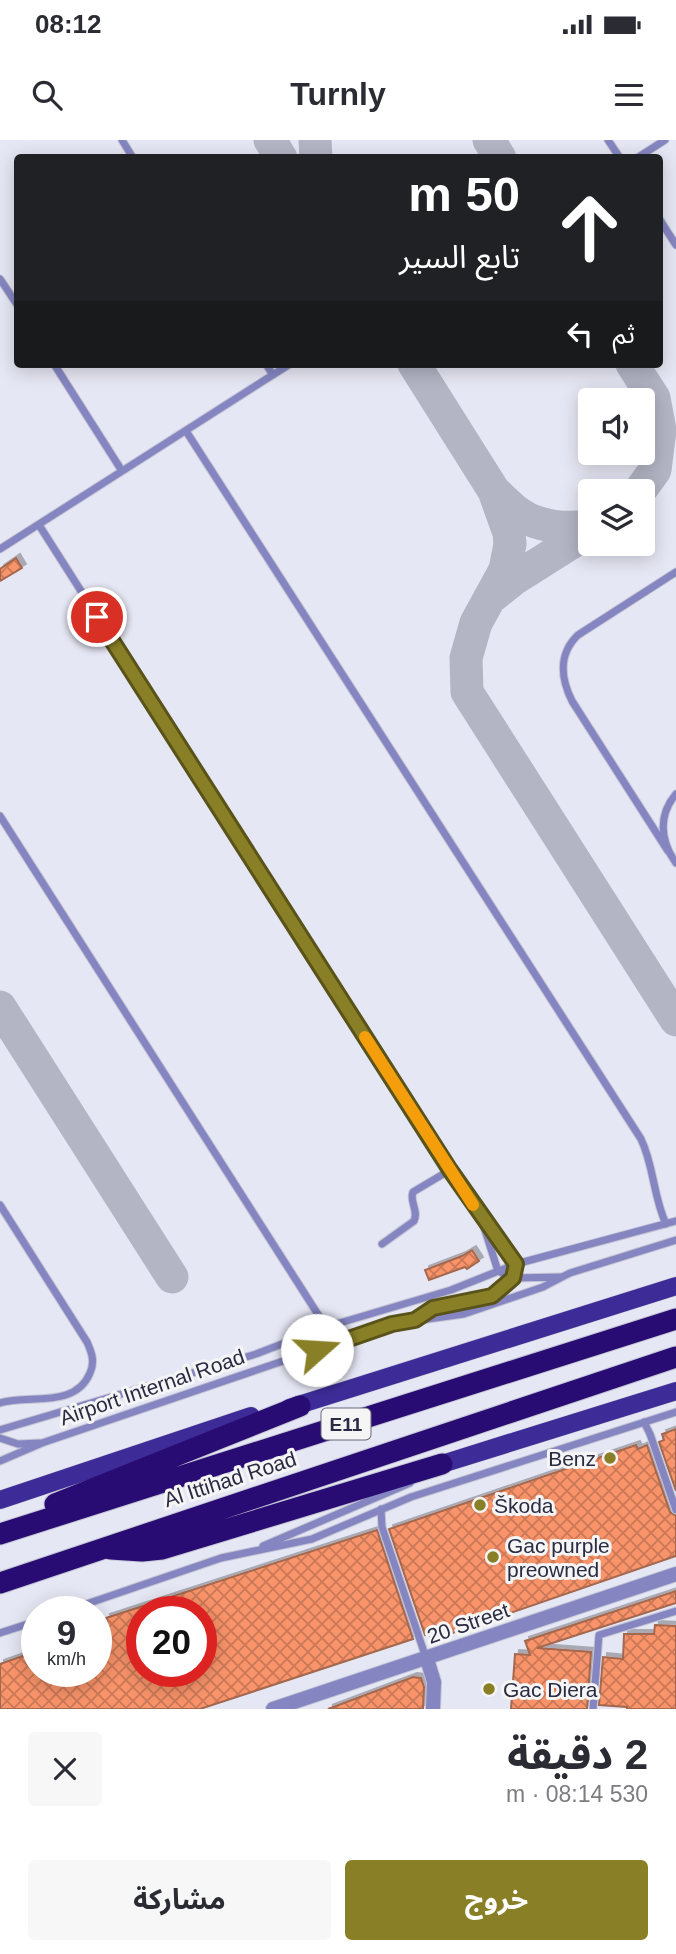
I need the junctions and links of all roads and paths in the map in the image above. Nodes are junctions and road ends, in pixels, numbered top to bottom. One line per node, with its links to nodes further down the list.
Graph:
1 (665, 140): 2 (lane)
2 (643, 154)
3 (663, 225): 4 (lane)
4 (676, 246)
5 (0, 279): 6 (lane)
6 (14, 300)
7 (57, 368): 12 (lane)
8 (268, 368): 10 (lane)
9 (283, 368): 10 (lane)
10 (272, 375): 11 (lane)
11 (186, 431): 12 (lane); 24 (lane)
12 (122, 471): 13 (lane)
13 (39, 525): 14 (lane); 20 (lane)
14 (0, 549)
15 (676, 572): 18 (lane)
16 (676, 793): 18 (lane)
17 (0, 816): 34 (lane)
18 (668, 851): 19 (lane)
19 (676, 863)
20 (450, 1170): 22 (lane); 26 (lane)
21 (0, 1205): 37 (lane)
22 (481, 1217): 27 (lane); 28 (lane)
23 (676, 1221): 24 (lane, Airport Internal Road)
24 (666, 1224): 27 (lane, Airport Internal Road)
25 (676, 1240): 29 (lane, Airport Internal Road)
26 (382, 1244)
27 (516, 1264): 28 (lane, Airport Internal Road); 30 (lane)
28 (498, 1271): 30 (lane); 34 (lane, Airport Internal Road)
29 (563, 1277): 30 (lane); 33 (lane, Airport Internal Road)
30 (513, 1278): 33 (lane)
31 (676, 1286): 38 (main road, E11)
32 (676, 1319): 49 (highway, Al Ittihad Road / E11)
33 (415, 1320): 43 (lane, Airport Internal Road)
34 (326, 1327): 41 (lane, Airport Internal Road)
35 (676, 1357): 50 (highway, Al Ittihad Road / E11)
36 (676, 1391): 45 (main road)
37 (0, 1403)
38 (300, 1406): 46 (main road, E11); 49 (highway)
39 (676, 1412): 40 (lane)
40 (644, 1422): 47 (lane); 48 (lane)
41 (0, 1430)
42 (0, 1438): 43 (lane)
43 (43, 1443): 44 (lane, Airport Internal Road)
44 (0, 1461)
45 (442, 1464): 50 (highway); 51 (lane)
46 (0, 1500)
47 (381, 1509): 51 (lane); 58 (lane)
48 (676, 1510)
49 (8, 1531)
50 (102, 1548): 53 (highway, Al Ittihad Road / E11)
51 (256, 1549): 54 (lane)
52 (676, 1574): 58 (street, 20 Street)
53 (0, 1583)
54 (110, 1596)
55 (676, 1611): 61 (lane)
56 (21, 1626): 57 (lane)
57 (0, 1633)
58 (427, 1659): 59 (street, 20 Street); 60 (street)
59 (280, 1708)
60 (433, 1709)
61 (593, 1709)

